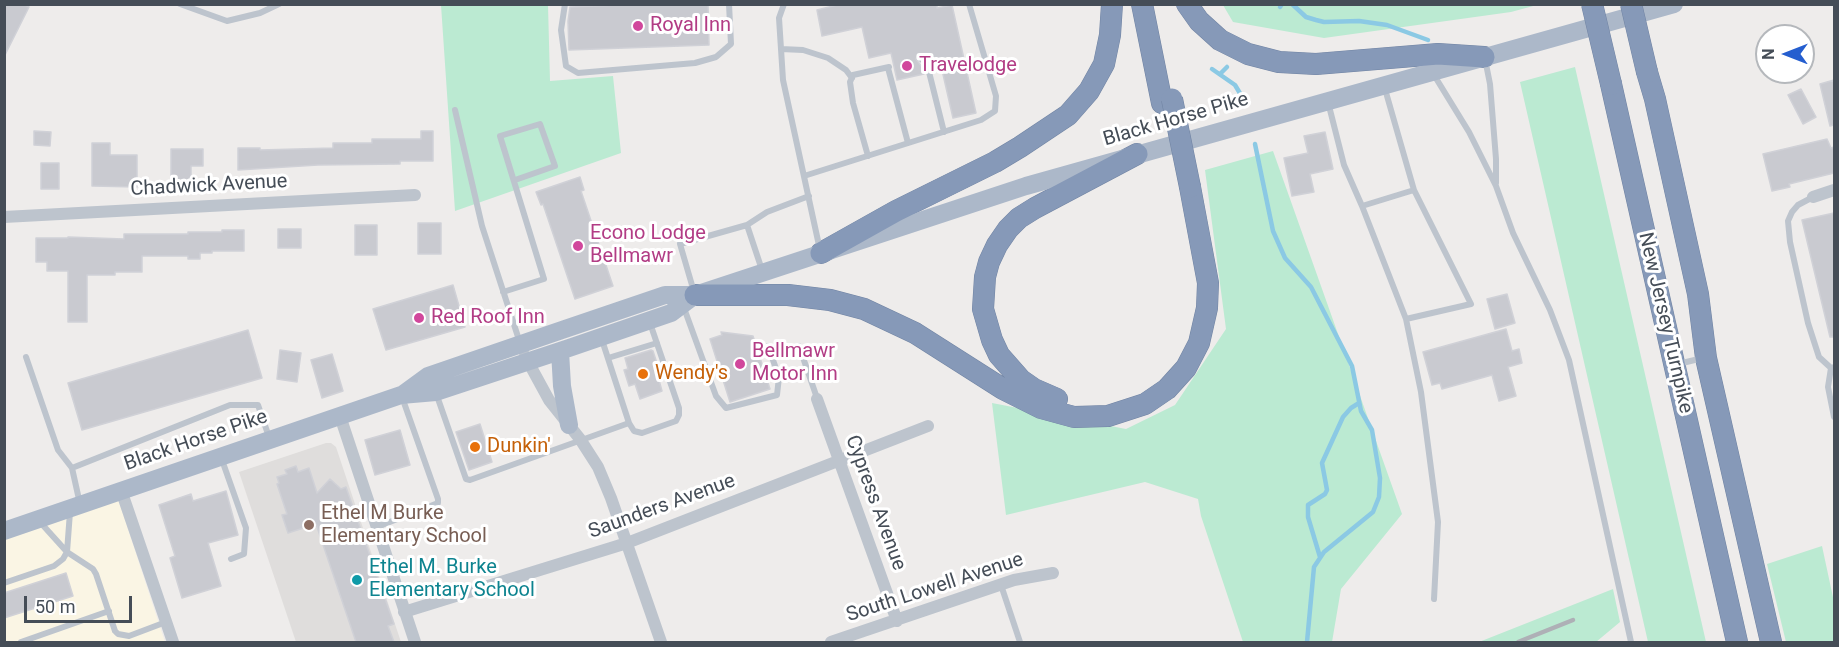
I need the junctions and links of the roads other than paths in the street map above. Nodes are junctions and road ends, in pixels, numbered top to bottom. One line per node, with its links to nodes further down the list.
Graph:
1 (180, 4): 2 (lane)
2 (279, 4)
3 (565, 4): 4 (lane)
4 (729, 4)
5 (784, 4): 15 (lane)
6 (969, 4): 25 (lane)
7 (1112, 4): 41 (highway)
8 (1142, 4): 22 (highway)
9 (1153, 4): 22 (highway)
10 (1187, 4): 16 (highway)
11 (1592, 4): 57 (highway, New Jersey Turnpike, bridge)
12 (1631, 4): 18 (highway, New Jersey Turnpike, bridge)
13 (1638, 4): 18 (highway, bridge)
14 (1674, 4): 16 (main road, Black Horse Pike)
15 (781, 49): 20 (lane); 29 (lane)
16 (1484, 57): 19 (main road, Black Horse Pike); 31 (lane)
17 (921, 59): 25 (lane)
18 (1648, 71): 54 (highway, New Jersey Turnpike)
19 (1432, 72): 21 (main road, Black Horse Pike); 31 (lane)
20 (852, 78): 26 (lane); 28 (lane)
21 (1384, 86): 23 (main road, Black Horse Pike); 33 (lane)
22 (1167, 101): 32 (highway)
23 (1328, 101): 27 (main road, Black Horse Pike); 38 (lane)
24 (455, 110): 43 (lane)
25 (945, 132): 26 (lane)
26 (908, 143): 28 (lane)
27 (1137, 154): 32 (highway); 41 (main road, Black Horse Pike)
28 (868, 156): 29 (lane)
29 (804, 176): 36 (lane)
30 (515, 180): 30 (lane); 43 (lane)
31 (1496, 186): 93 (lane)
32 (1185, 188): 44 (highway)
33 (1414, 190): 38 (lane); 45 (lane)
34 (1834, 190): 37 (street)
35 (415, 195): 39 (street, Chadwick Avenue)
36 (809, 196): 40 (lane); 41 (lane)
37 (1813, 197): 58 (lane)
38 (1362, 206): 45 (lane)
39 (4, 217)
40 (747, 225): 42 (lane); 44 (lane)
41 (821, 253): 42 (main road, Black Horse Pike)
42 (763, 272): 44 (main road, Black Horse Pike)
43 (503, 292): 49 (lane)
44 (689, 300): 46 (main road, Black Horse Pike); 49 (main road, Black Horse Pike); 50 (lane)
45 (1406, 319): 82 (lane)
46 (649, 320): 47 (main road, Black Horse Pike); 48 (lane)
47 (601, 338): 52 (main road, Black Horse Pike); 55 (lane)
48 (657, 343): 55 (lane); 64 (lane)
49 (520, 344): 56 (street); 60 (main road, Black Horse Pike)
50 (768, 346)
51 (799, 346): 61 (lane)
52 (560, 351): 56 (main road, Black Horse Pike); 66 (main road)
53 (26, 357): 70 (lane)
54 (1706, 357): 57 (lane); 95 (highway, New Jersey Turnpike)
55 (608, 358): 64 (lane)
56 (528, 362): 59 (main road, Black Horse Pike); 66 (street)
57 (1674, 365): 94 (highway, New Jersey Turnpike)
58 (1833, 367): 63 (lane)
59 (435, 392): 60 (main road, Black Horse Pike); 66 (lane)
60 (401, 395): 62 (main road, Black Horse Pike); 74 (lane)
61 (817, 399): 69 (street, Cypress Avenue)
62 (340, 416): 67 (main road, Black Horse Pike); 74 (street)
63 (1834, 417)
64 (629, 423): 66 (lane)
65 (928, 426): 69 (street, Saunders Avenue)
66 (575, 432): 76 (street)
67 (270, 440): 68 (main road, Black Horse Pike); 70 (lane)
68 (221, 457): 71 (main road, Black Horse Pike); 78 (lane)
69 (839, 461): 76 (street, Saunders Avenue); 85 (street, Cypress Avenue)
70 (72, 468): 72 (lane)
71 (121, 490): 72 (main road, Black Horse Pike); 86 (street)
72 (75, 506): 73 (main road, Black Horse Pike); 77 (lane)
73 (38, 520): 75 (main road, Black Horse Pike); 77 (lane)
74 (376, 527): 84 (street)
75 (4, 531)
76 (627, 543): 84 (street, Saunders Avenue); 90 (street)
77 (67, 552): 80 (lane); 83 (lane)
78 (231, 559)
79 (1053, 573): 81 (street, South Lowell Avenue)
80 (4, 583)
81 (1001, 585): 85 (street, South Lowell Avenue); 92 (lane)
82 (1434, 599)
83 (109, 611): 86 (lane); 87 (lane)
84 (404, 612): 89 (street)
85 (897, 621): 91 (street, South Lowell Avenue)
86 (166, 622): 88 (street)
87 (21, 642)
88 (173, 642)
89 (415, 642)
90 (661, 642)
91 (831, 642)
92 (1020, 642)
93 (1631, 642)
94 (1737, 642)
95 (1771, 642)

